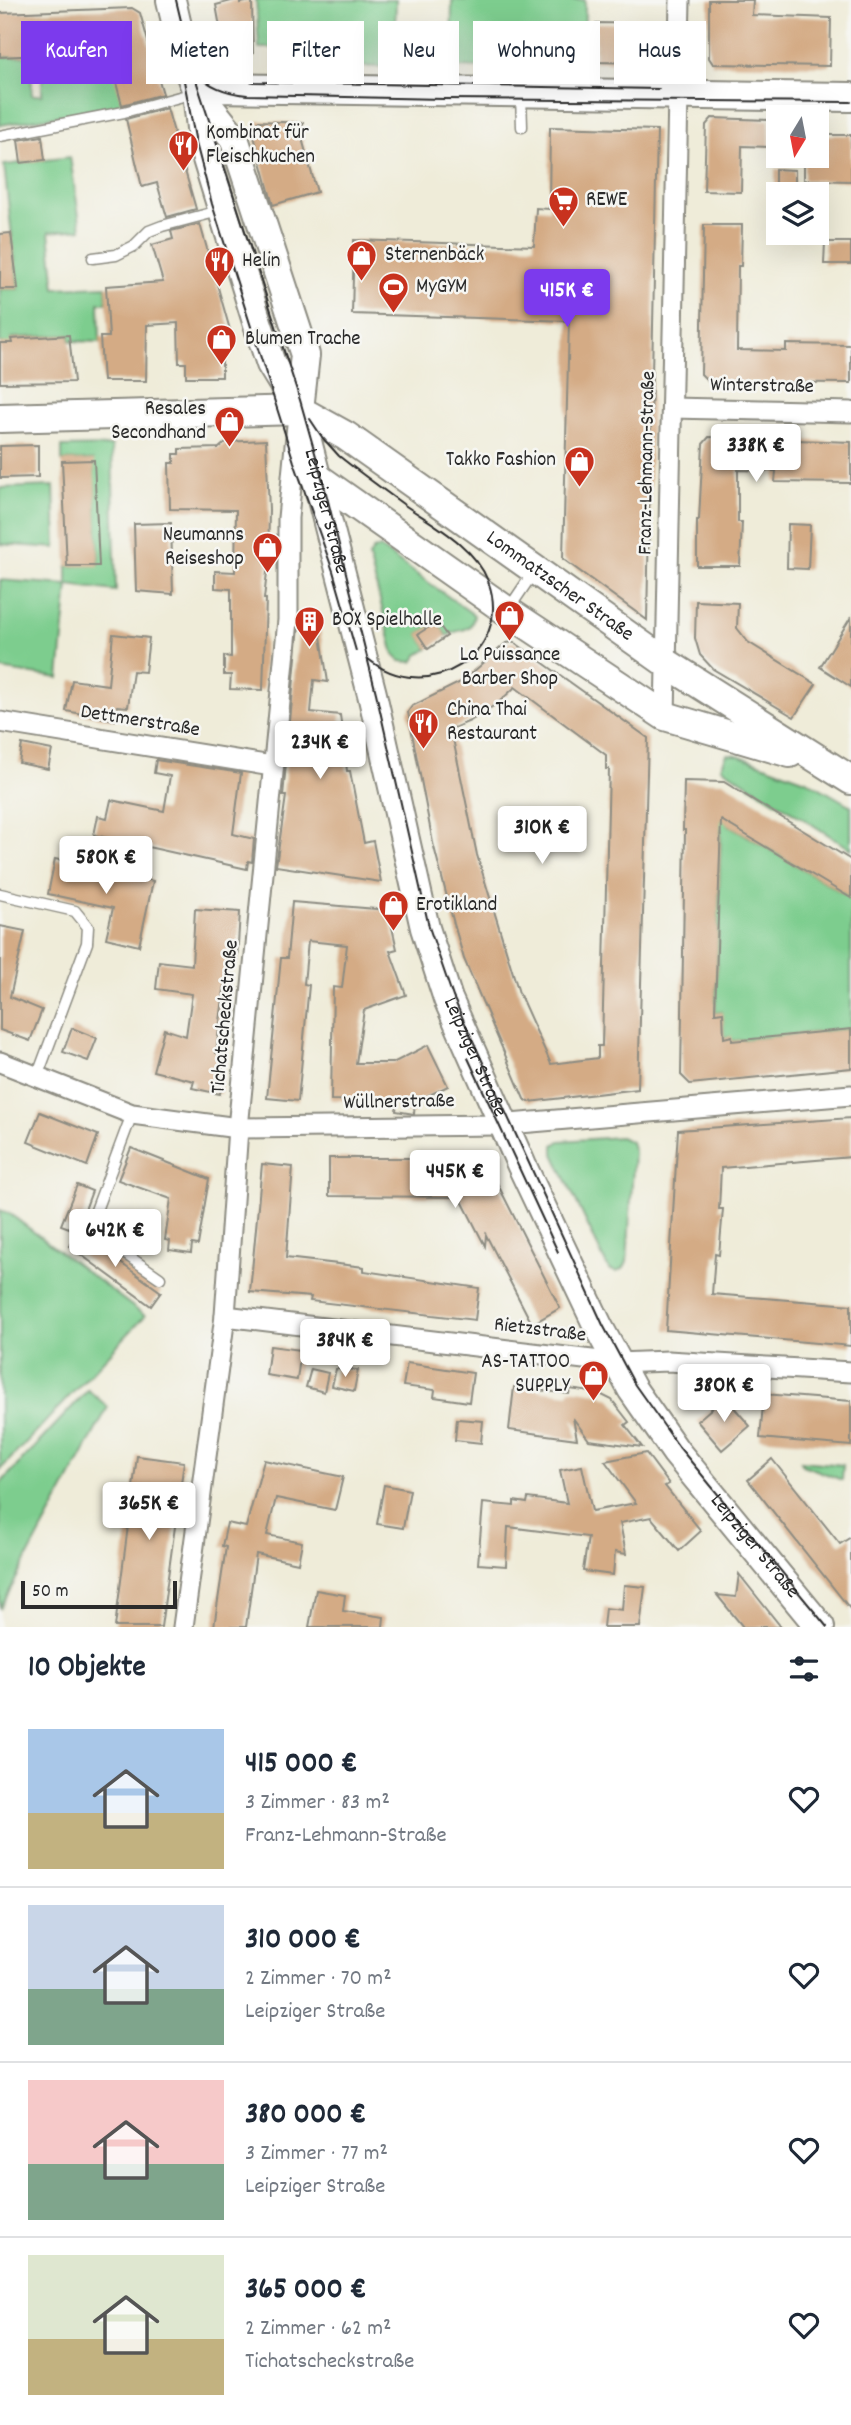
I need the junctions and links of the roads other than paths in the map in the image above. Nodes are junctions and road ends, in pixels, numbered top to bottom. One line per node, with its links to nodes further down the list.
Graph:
1 (171, 0): 3 (main road, Leipziger Straße)
2 (680, 0): 5 (street, Franz-Lehmann-Straße)
3 (197, 92): 4 (main road); 8 (lane); 9 (main road, Leipziger Straße); 12 (main road, Leipziger Straße)
4 (521, 93): 5 (main road); 7 (lane)
5 (677, 94): 6 (main road); 11 (street, Franz-Lehmann-Straße)
6 (851, 97)
7 (522, 127)
8 (0, 136)
9 (223, 209): 10 (lane); 12 (main road, Leipziger Straße)
10 (93, 258)
11 (672, 408): 13 (street, Winterstraße); 18 (street, Franz-Lehmann-Straße)
12 (299, 410): 14 (main road); 15 (main road, Leipziger Straße); 16 (main road, Lommatzscher Straße); 22 (street, Tichatscheckstraße)
13 (851, 412)
14 (0, 418)
15 (315, 476): 17 (main road, Lommatzscher Straße); 29 (main road, Leipziger Straße)
16 (536, 570): 17 (lane); 18 (main road, Lommatzscher Straße)
17 (507, 611): 19 (main road, Lommatzscher Straße)
18 (668, 664): 19 (street, Franz-Lehmann-Straße); 21 (main road, Lommatzscher Straße)
19 (666, 716): 21 (main road, Lommatzscher Straße)
20 (0, 722): 22 (street, Dettmerstraße)
21 (823, 763): 23 (main road, Lommatzscher Straße)
22 (272, 766): 30 (street, Tichatscheckstraße)
23 (851, 780)
24 (0, 894): 26 (lane)
25 (0, 1062): 26 (street, Wüllnerstraße)
26 (37, 1077): 28 (street, Wüllnerstraße)
27 (851, 1094): 29 (street, Wüllnerstraße)
28 (132, 1114): 30 (street, Wüllnerstraße); 31 (lane)
29 (503, 1125): 30 (street, Wüllnerstraße); 33 (main road, Leipziger Straße)
30 (239, 1128): 32 (street, Tichatscheckstraße)
31 (160, 1278)
32 (225, 1316): 33 (street, Rietzstraße); 35 (street, Tichatscheckstraße)
33 (617, 1363): 34 (street, Rietzstraße); 36 (main road, Leipziger Straße)
34 (851, 1372)
35 (183, 1627)
36 (820, 1627)

